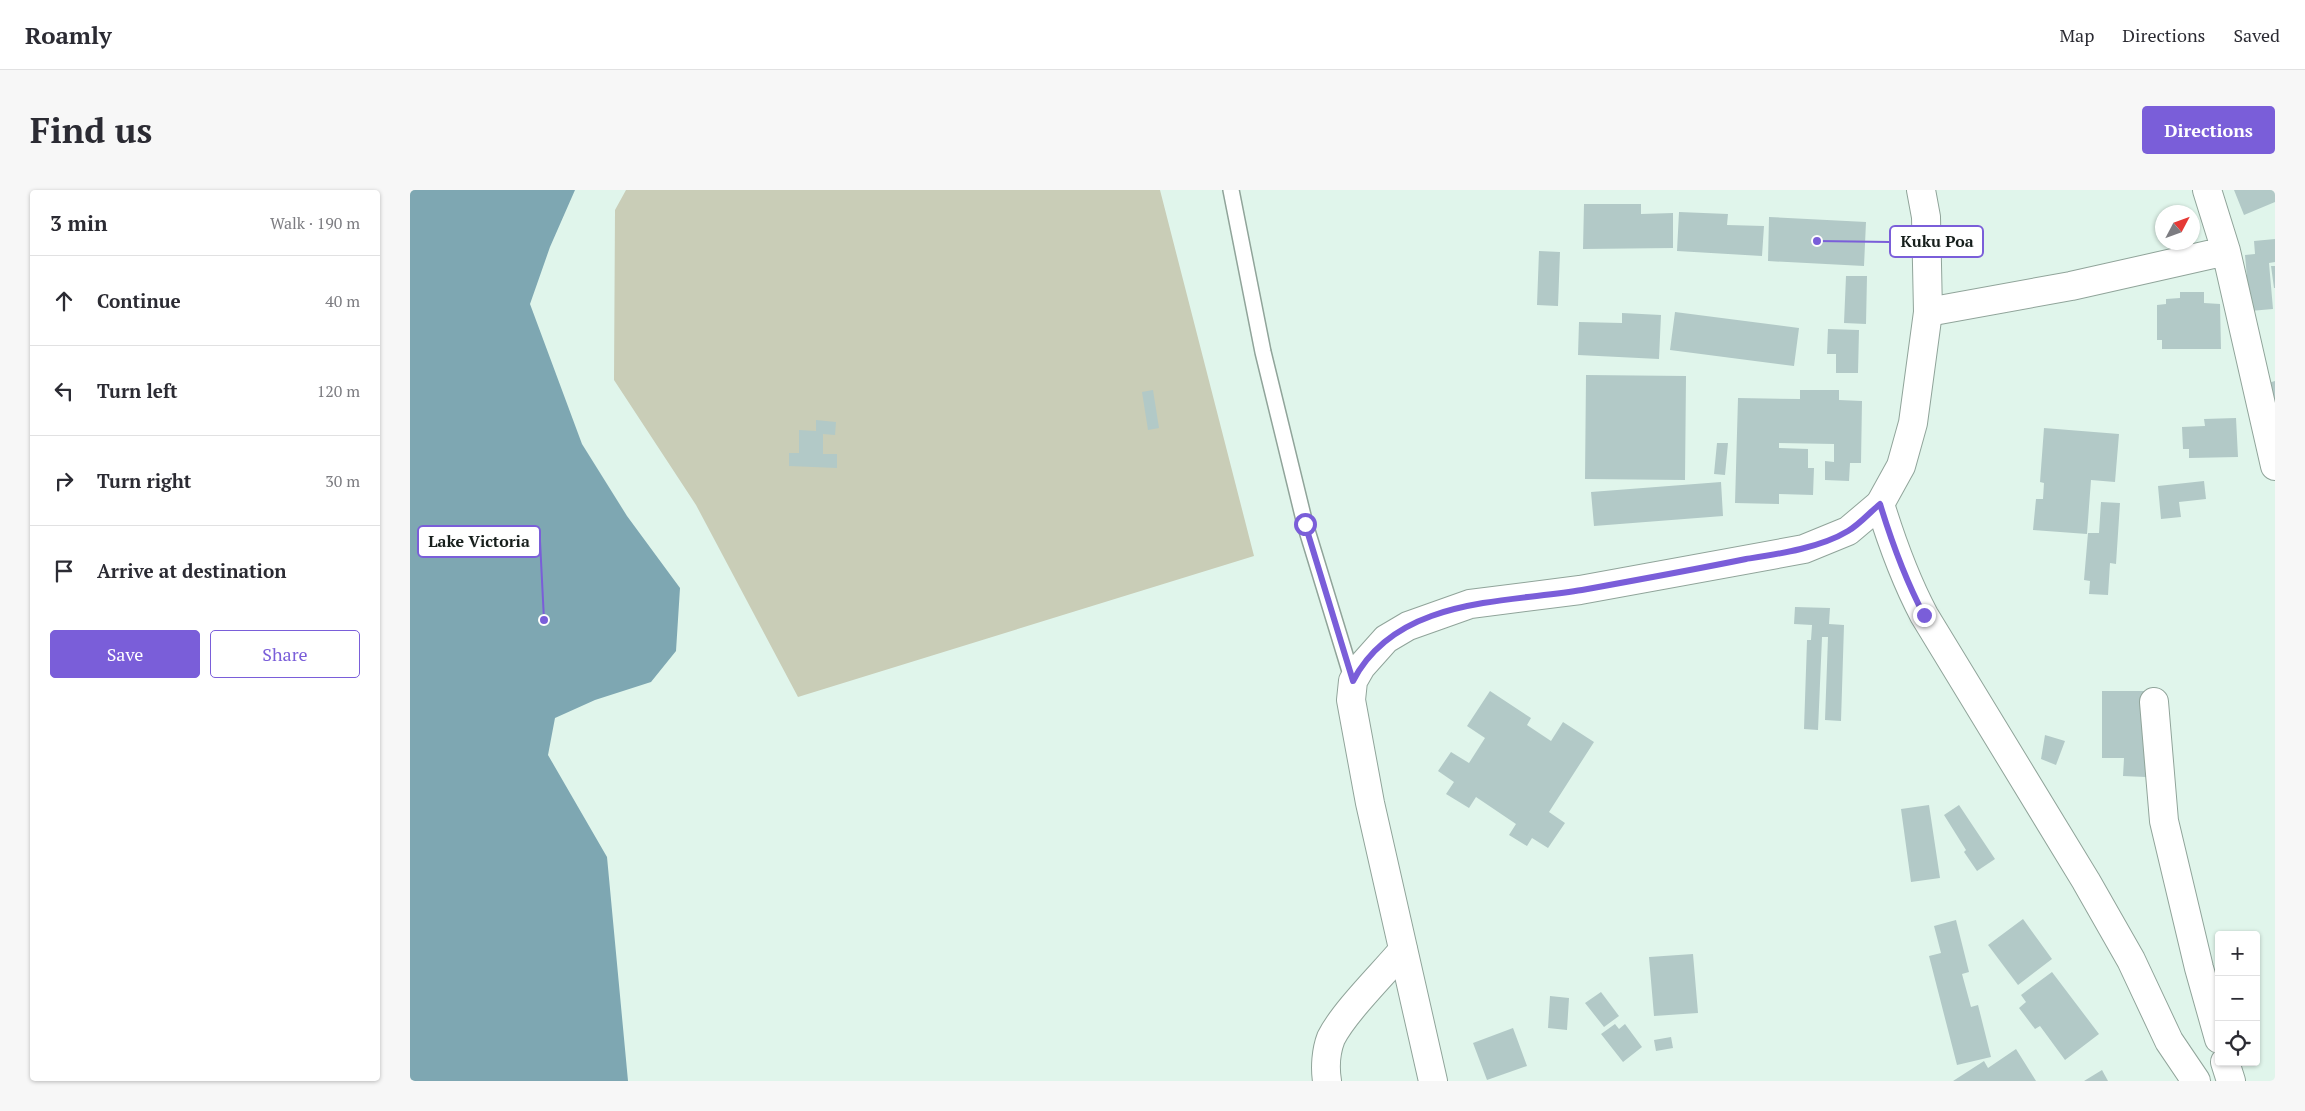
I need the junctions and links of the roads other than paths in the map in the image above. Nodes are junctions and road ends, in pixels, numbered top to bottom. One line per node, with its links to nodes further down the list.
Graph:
1 (1231, 190): 8 (lane)
2 (1921, 190): 5 (street)
3 (2207, 190): 4 (street)
4 (2226, 251): 5 (street); 6 (street)
5 (1928, 312): 7 (street)
6 (2275, 466)
7 (1880, 504): 8 (street); 15 (street)
8 (1353, 681): 10 (street)
9 (2154, 702): 11 (street)
10 (1403, 950): 13 (street); 14 (street)
11 (2215, 1025)
12 (2227, 1066): 16 (street)
13 (1327, 1081)
14 (1433, 1081)
15 (2196, 1081)
16 (2231, 1081)

